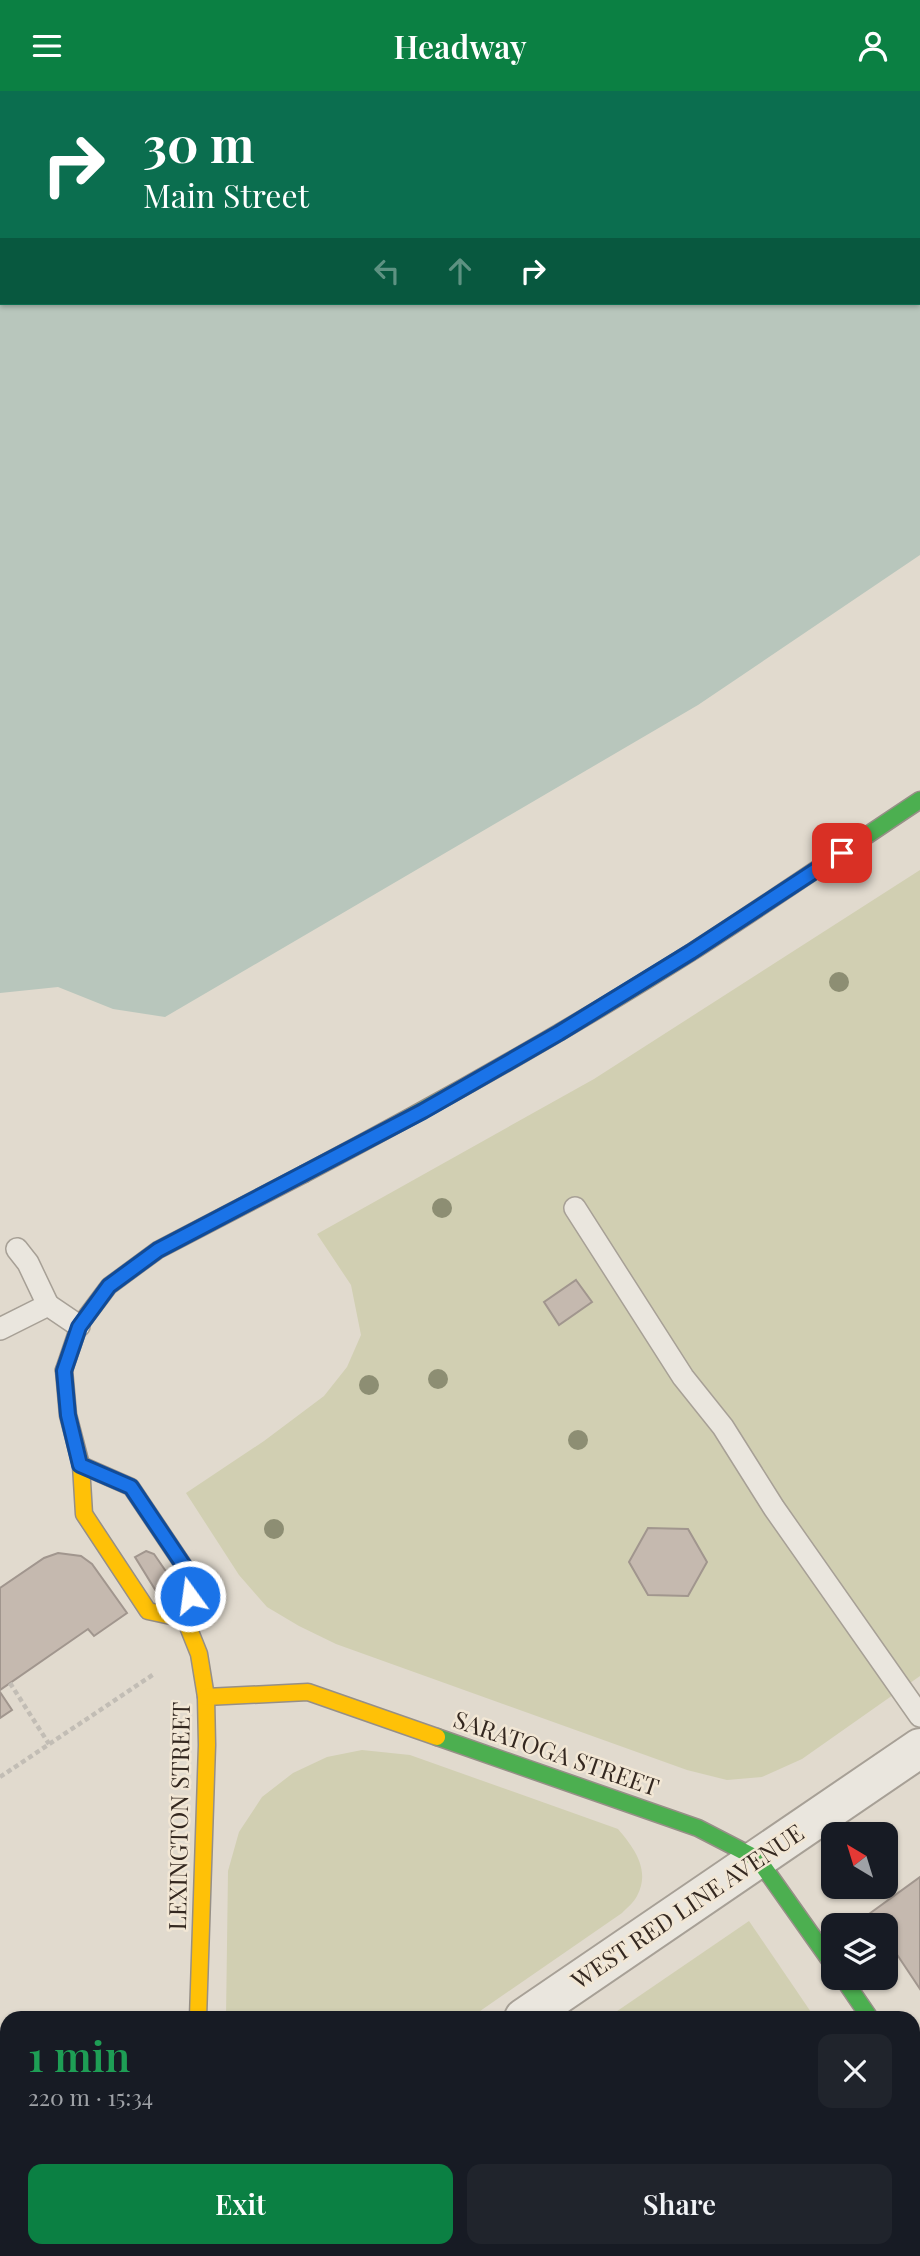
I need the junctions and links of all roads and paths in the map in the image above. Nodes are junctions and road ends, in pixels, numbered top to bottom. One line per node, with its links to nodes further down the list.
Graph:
1 (920, 800): 5 (street)
2 (575, 1208): 12 (lane)
3 (18, 1249): 4 (lane)
4 (48, 1304): 5 (lane); 6 (lane)
5 (79, 1327): 7 (street)
6 (0, 1329)
7 (80, 1465): 8 (street); 8 (street)
8 (185, 1619): 11 (street, LEXINGTON STREET)
9 (154, 1674): 13 (path)
10 (10, 1683): 13 (path)
11 (206, 1697): 16 (street, SARATOGA STREET); 19 (street, LEXINGTON STREET)
12 (920, 1716)
13 (49, 1744): 15 (path)
14 (920, 1748): 16 (street, WEST RED LINE AVENUE)
15 (0, 1777)
16 (758, 1859): 17 (street, SARATOGA STREET); 20 (street, WEST RED LINE AVENUE)
17 (821, 1948)
18 (851, 1990): 21 (street)
19 (198, 2011)
20 (534, 2011)
21 (865, 2011)

